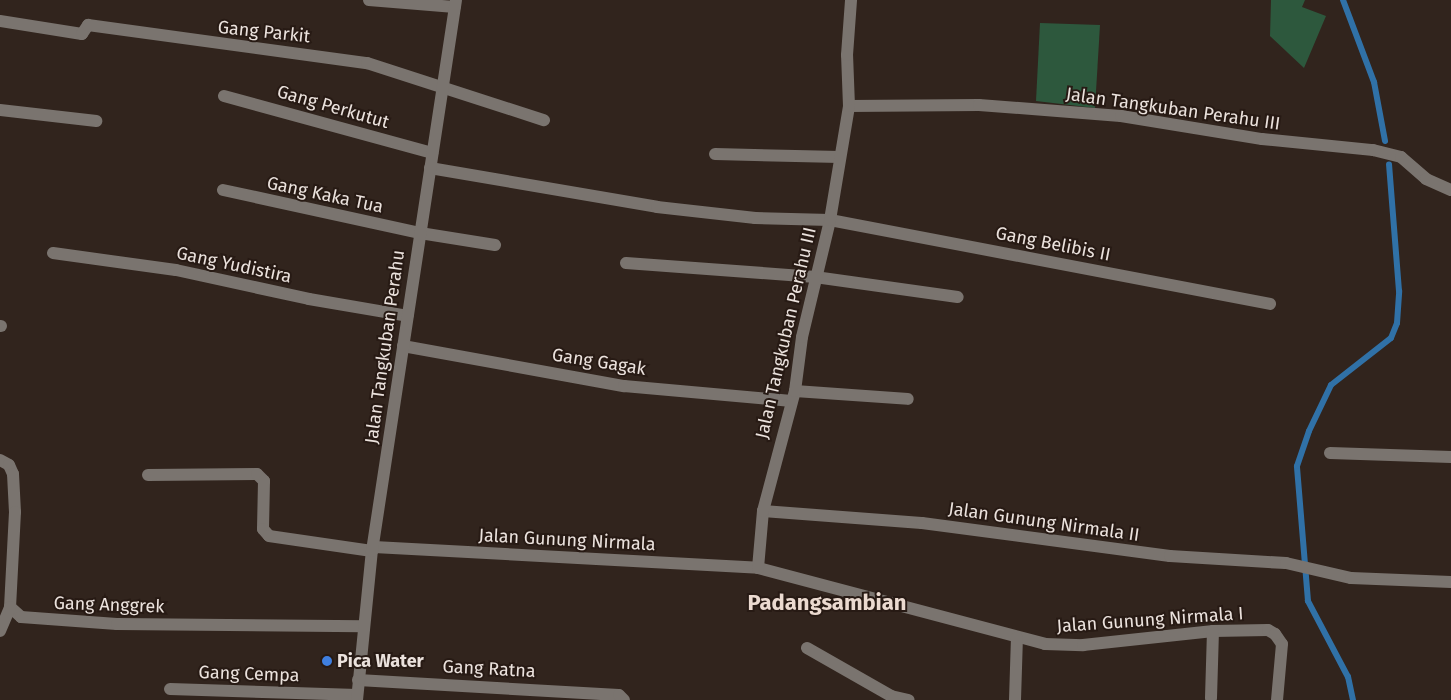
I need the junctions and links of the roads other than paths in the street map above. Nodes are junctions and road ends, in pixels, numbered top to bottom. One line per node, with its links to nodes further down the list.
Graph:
1 (369, 0): 3 (street)
2 (851, 0): 7 (street, Jalan Tangkuban Perahu III)
3 (456, 4): 5 (street, Jalan Tangkuban Perahu)
4 (0, 21): 5 (street, Gang Parkit)
5 (443, 86): 9 (street); 11 (street, Jalan Tangkuban Perahu)
6 (224, 96): 11 (street, Gang Perkutut)
7 (849, 106): 13 (street, Jalan Tangkuban Perahu III); 16 (street, Jalan Tangkuban Perahu III)
8 (0, 110): 10 (street)
9 (544, 120)
10 (96, 121)
11 (432, 153): 14 (street, Jalan Tangkuban Perahu)
12 (715, 154): 13 (street)
13 (840, 157): 17 (street, Jalan Tangkuban Perahu III)
14 (430, 168): 17 (street, Gang Belibis II); 18 (street, Jalan Tangkuban Perahu)
15 (223, 190): 18 (street, Gang Kaka Tua)
16 (1451, 190)
17 (830, 220): 22 (street, Jalan Tangkuban Perahu III); 24 (street, Gang Belibis II)
18 (420, 233): 19 (street, Gang Kaka Tua); 25 (street, Jalan Tangkuban Perahu)
19 (495, 244)
20 (53, 253): 25 (street, Gang Yudistira)
21 (626, 263): 22 (street)
22 (815, 277): 23 (street); 27 (street, Jalan Tangkuban Perahu III)
23 (958, 297)
24 (1270, 304)
25 (408, 316): 26 (street, Jalan Tangkuban Perahu)
26 (403, 346): 27 (street, Gang Gagak); 34 (street, Jalan Tangkuban Perahu)
27 (793, 396): 28 (street, Gang Gagak); 33 (street, Jalan Tangkuban Perahu III)
28 (908, 399)
29 (1330, 453): 30 (street)
30 (1451, 457)
31 (1, 460): 37 (street)
32 (148, 475): 34 (street, Jalan Gunung Nirmala)
33 (763, 511): 35 (street, Jalan Tangkuban Perahu III); 36 (street, Jalan Gunung Nirmala II)
34 (373, 549): 35 (street, Jalan Gunung Nirmala); 38 (street, Jalan Tangkuban Perahu)
35 (758, 568): 41 (street, Jalan Gunung Nirmala I)
36 (1451, 582)
37 (10, 607): 38 (street, Gang Anggrek); 39 (street)
38 (363, 626): 43 (street, Jalan Tangkuban Perahu)
39 (0, 631)
40 (1214, 631): 41 (street, Jalan Gunung Nirmala I); 48 (street); 51 (street, Jalan Gunung Nirmala I)
41 (1017, 638): 50 (street)
42 (807, 648): 47 (street)
43 (358, 680): 45 (street, Jalan Tangkuban Perahu); 46 (street, Gang Ratna)
44 (170, 690): 45 (street, Gang Cempa)
45 (357, 697)
46 (622, 697)
47 (890, 698): 49 (street)
48 (1212, 698)
49 (909, 700)
50 (1015, 700)
51 (1277, 700)

